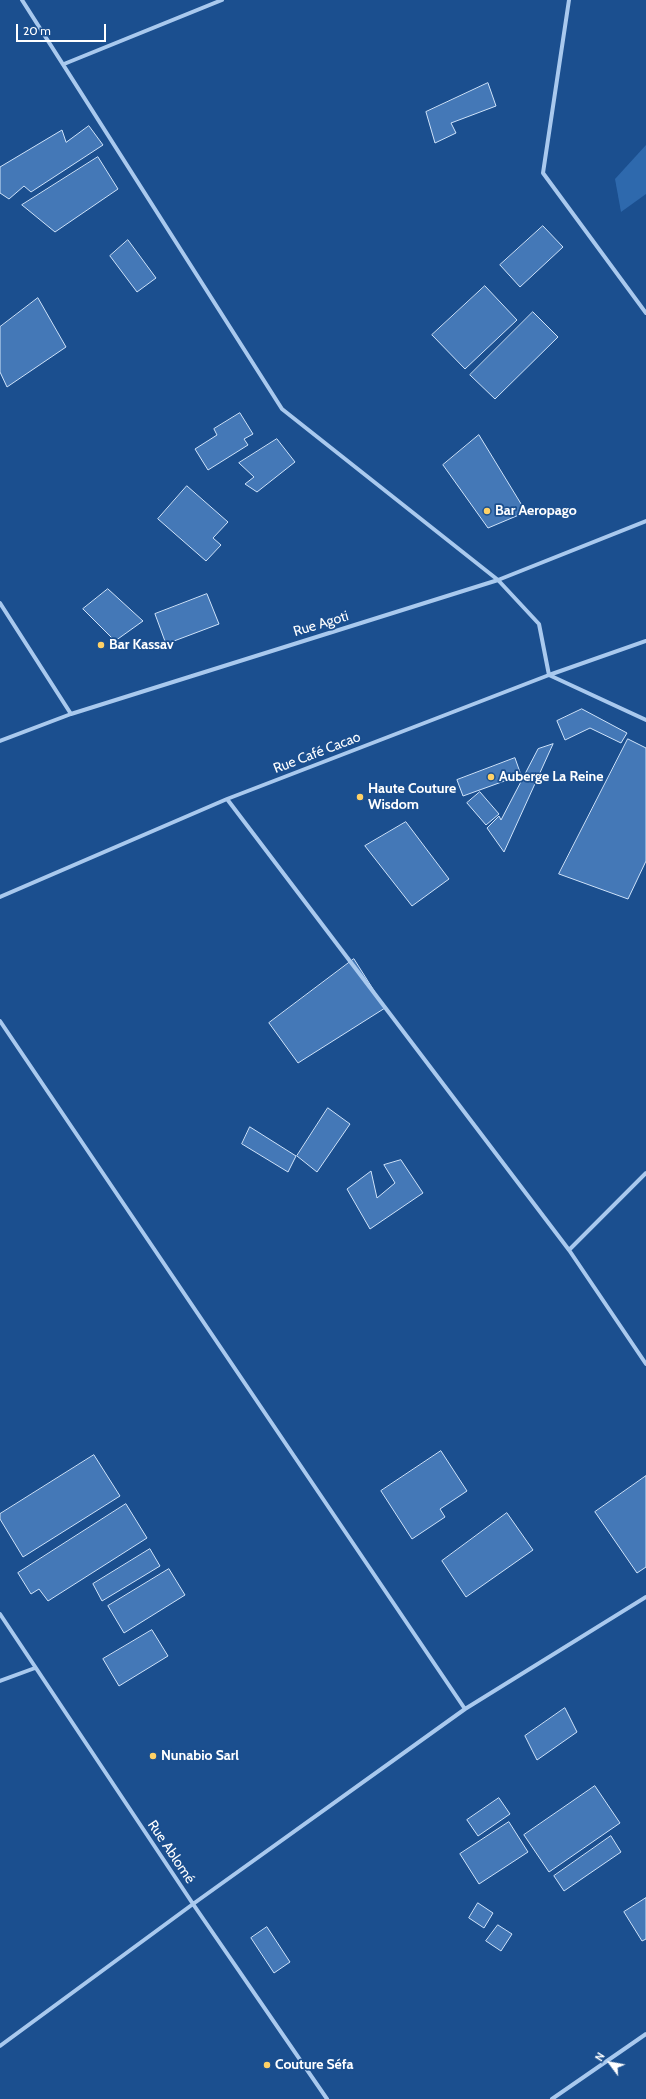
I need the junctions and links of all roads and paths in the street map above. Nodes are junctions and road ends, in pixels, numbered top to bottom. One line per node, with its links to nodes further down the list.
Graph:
1 (22, 0): 4 (street)
2 (222, 0): 4 (street)
3 (569, 0): 5 (street)
4 (64, 64): 7 (street)
5 (646, 313)
6 (646, 521): 7 (street, Rue Agoti)
7 (498, 580): 10 (street); 11 (street, Rue Agoti)
8 (0, 602): 11 (street)
9 (646, 641): 10 (street, Rue Café Cacao)
10 (549, 675): 12 (street); 14 (street, Rue Café Cacao)
11 (71, 714): 13 (street, Rue Agoti)
12 (646, 720)
13 (0, 741)
14 (227, 799): 15 (street, Rue Café Cacao); 18 (street)
15 (0, 897)
16 (0, 1021): 24 (street)
17 (646, 1173): 18 (street)
18 (570, 1250): 19 (street)
19 (646, 1364)
20 (646, 1597): 24 (street)
21 (0, 1614): 22 (street, Rue Ablomé)
22 (35, 1668): 23 (street); 25 (street, Rue Ablomé)
23 (0, 1681)
24 (465, 1709): 25 (street)
25 (192, 1904): 27 (street); 28 (street, Rue Ablomé)
26 (646, 2034): 29 (street)
27 (0, 2046)
28 (328, 2099)
29 (552, 2099)

